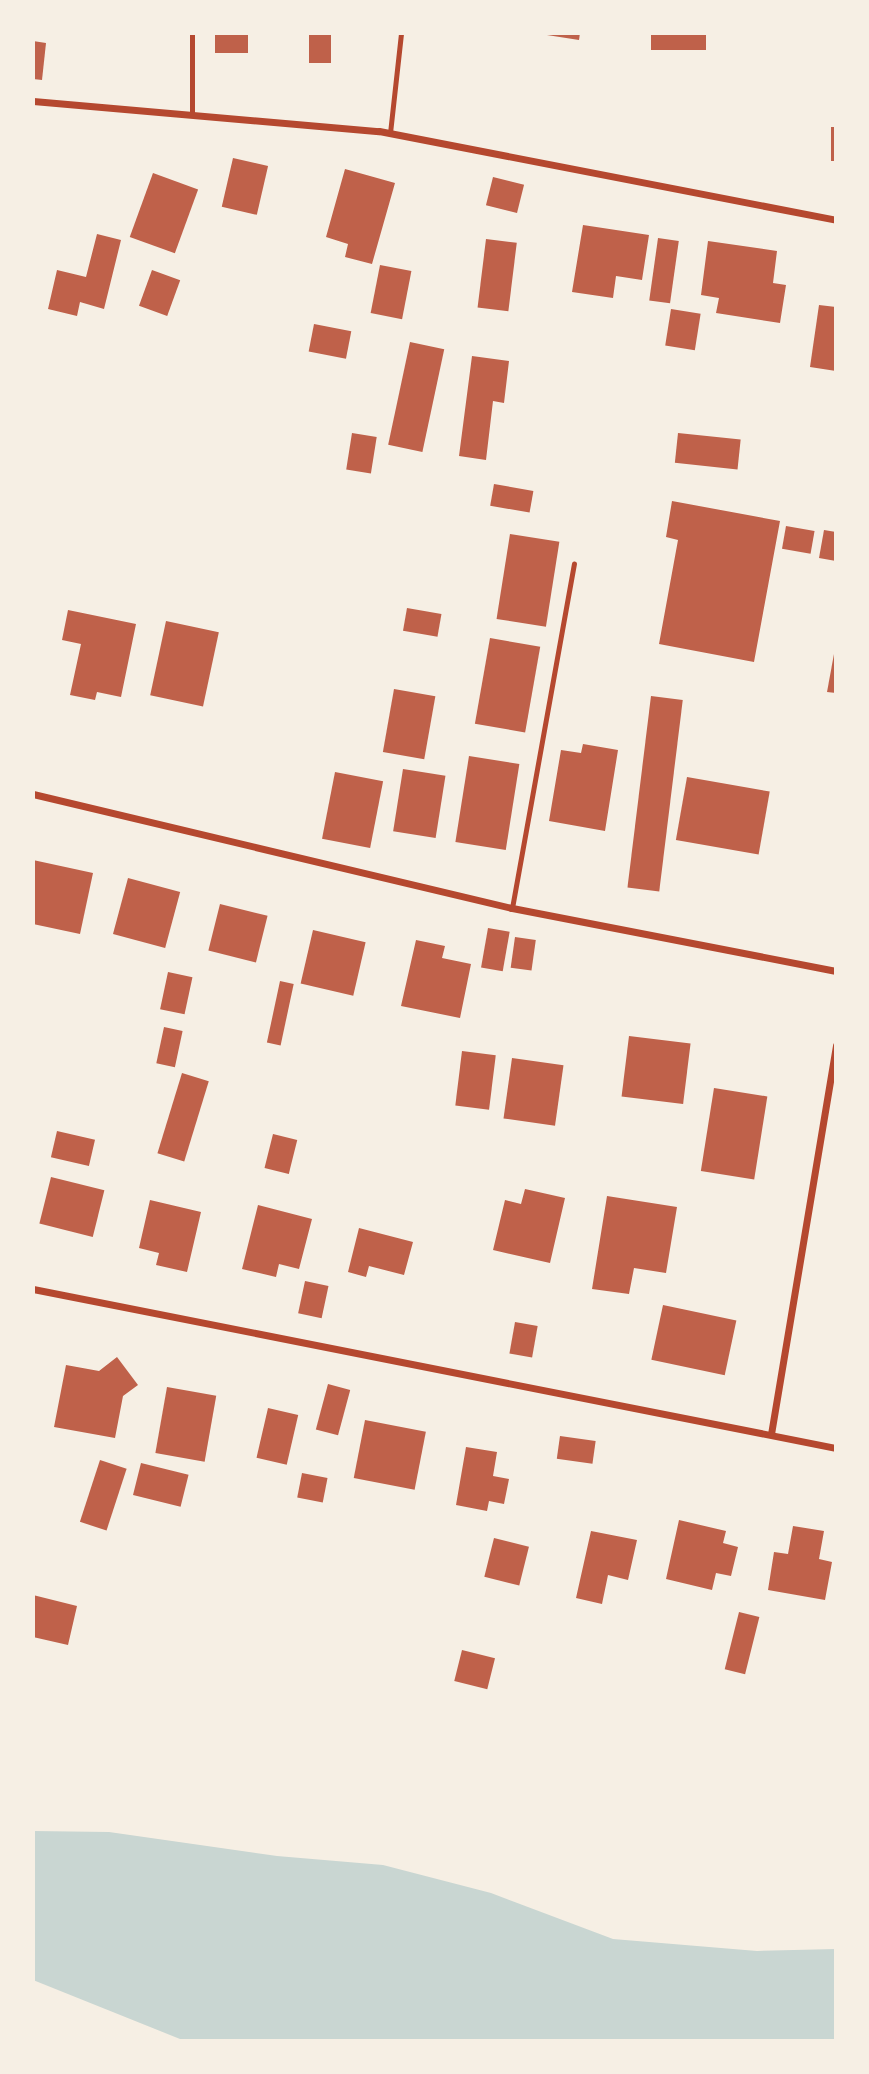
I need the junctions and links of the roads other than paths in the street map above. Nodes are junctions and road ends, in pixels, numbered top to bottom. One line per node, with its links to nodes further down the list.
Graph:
1 (192, 33): 4 (lane)
2 (401, 33): 5 (lane)
3 (33, 101): 4 (street)
4 (192, 115): 5 (street)
5 (390, 134): 6 (street)
6 (836, 220)
7 (574, 564): 9 (lane)
8 (33, 794): 9 (street)
9 (512, 908): 10 (street)
10 (836, 971)
11 (836, 1045): 13 (street)
12 (33, 1289): 13 (street)
13 (771, 1434): 14 (street)
14 (836, 1448)

